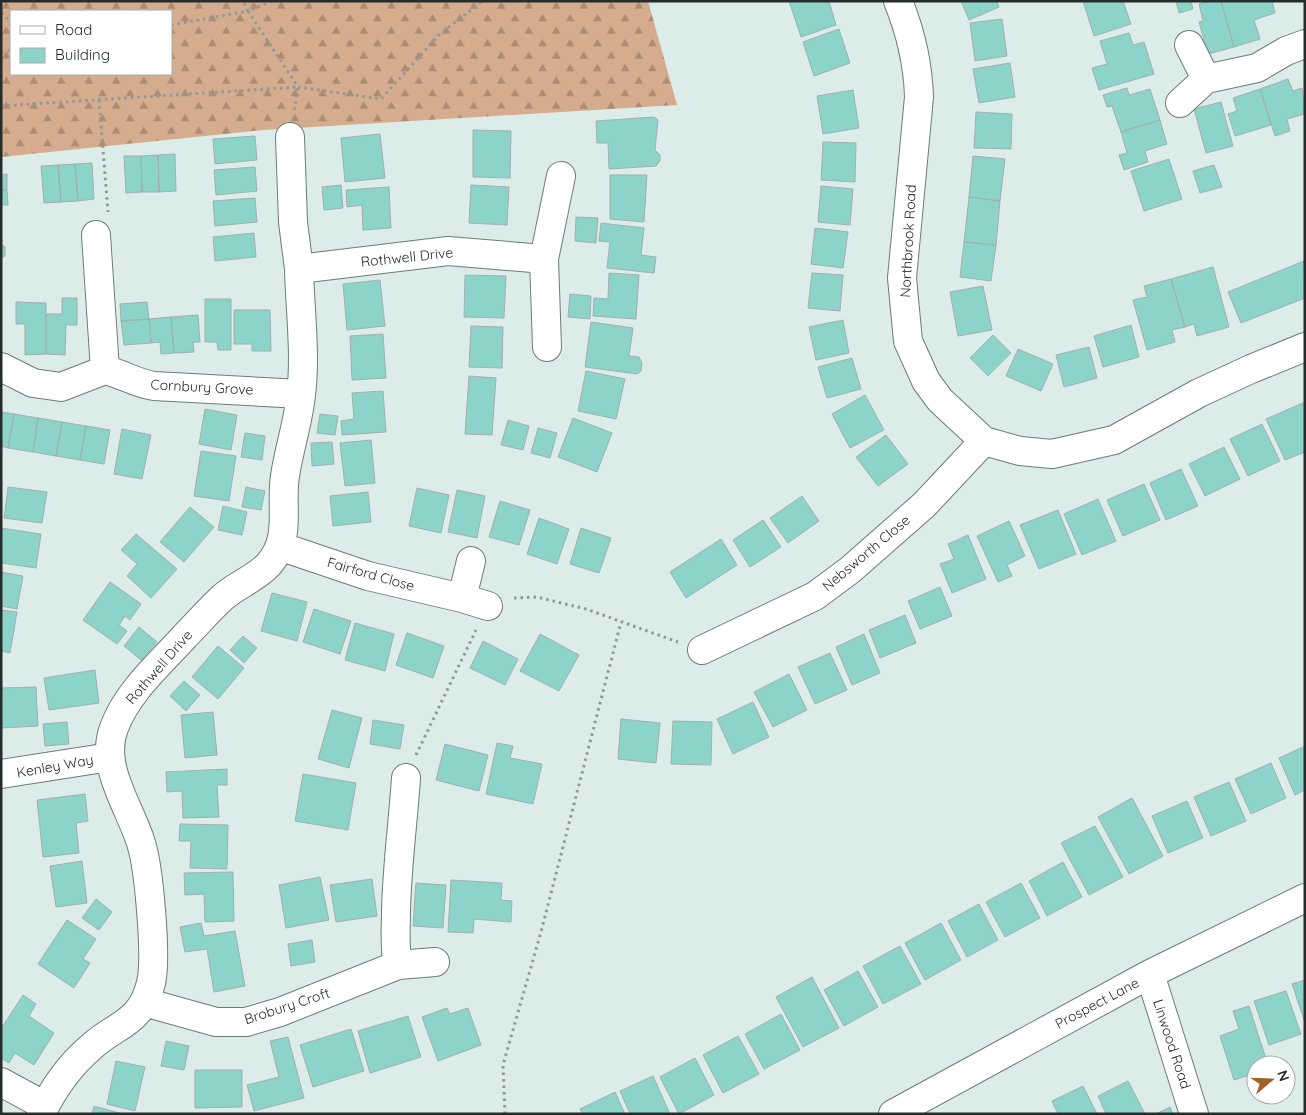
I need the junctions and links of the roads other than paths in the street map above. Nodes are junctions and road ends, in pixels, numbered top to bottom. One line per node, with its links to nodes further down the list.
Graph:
1 (898, 1): 16 (street, Northbrook Road)
2 (1305, 44): 4 (street)
3 (1189, 45): 4 (street)
4 (1206, 80): 5 (street)
5 (1180, 104)
6 (290, 137): 10 (street)
7 (561, 176): 9 (street)
8 (96, 236): 14 (street)
9 (544, 259): 10 (street, Rothwell Drive); 11 (street)
10 (299, 269): 15 (street)
11 (547, 347)
12 (1305, 348): 16 (street, Northbrook Road)
13 (1, 367): 14 (street)
14 (105, 370): 15 (street, Cornbury Grove)
15 (301, 394): 17 (street)
16 (984, 441): 21 (street, Nebsworth Close)
17 (282, 547): 19 (street, Fairford Close); 22 (street, Rothwell Drive)
18 (471, 561): 19 (street)
19 (462, 598): 20 (street, Fairford Close)
20 (488, 606)
21 (702, 650)
22 (110, 757): 23 (street, Kenley Way); 29 (street, Rothwell Drive)
23 (1, 774)
24 (406, 778): 27 (street)
25 (1305, 898): 28 (street, Prospect Lane)
26 (435, 962): 27 (street, Brobury Croft)
27 (398, 965): 29 (street, Brobury Croft)
28 (1150, 974): 32 (street, Prospect Lane); 33 (street, Linwood Road)
29 (144, 1002): 31 (street, Rothwell Drive)
30 (1, 1082): 31 (street)
31 (43, 1110)
32 (892, 1114)
33 (1194, 1114)

